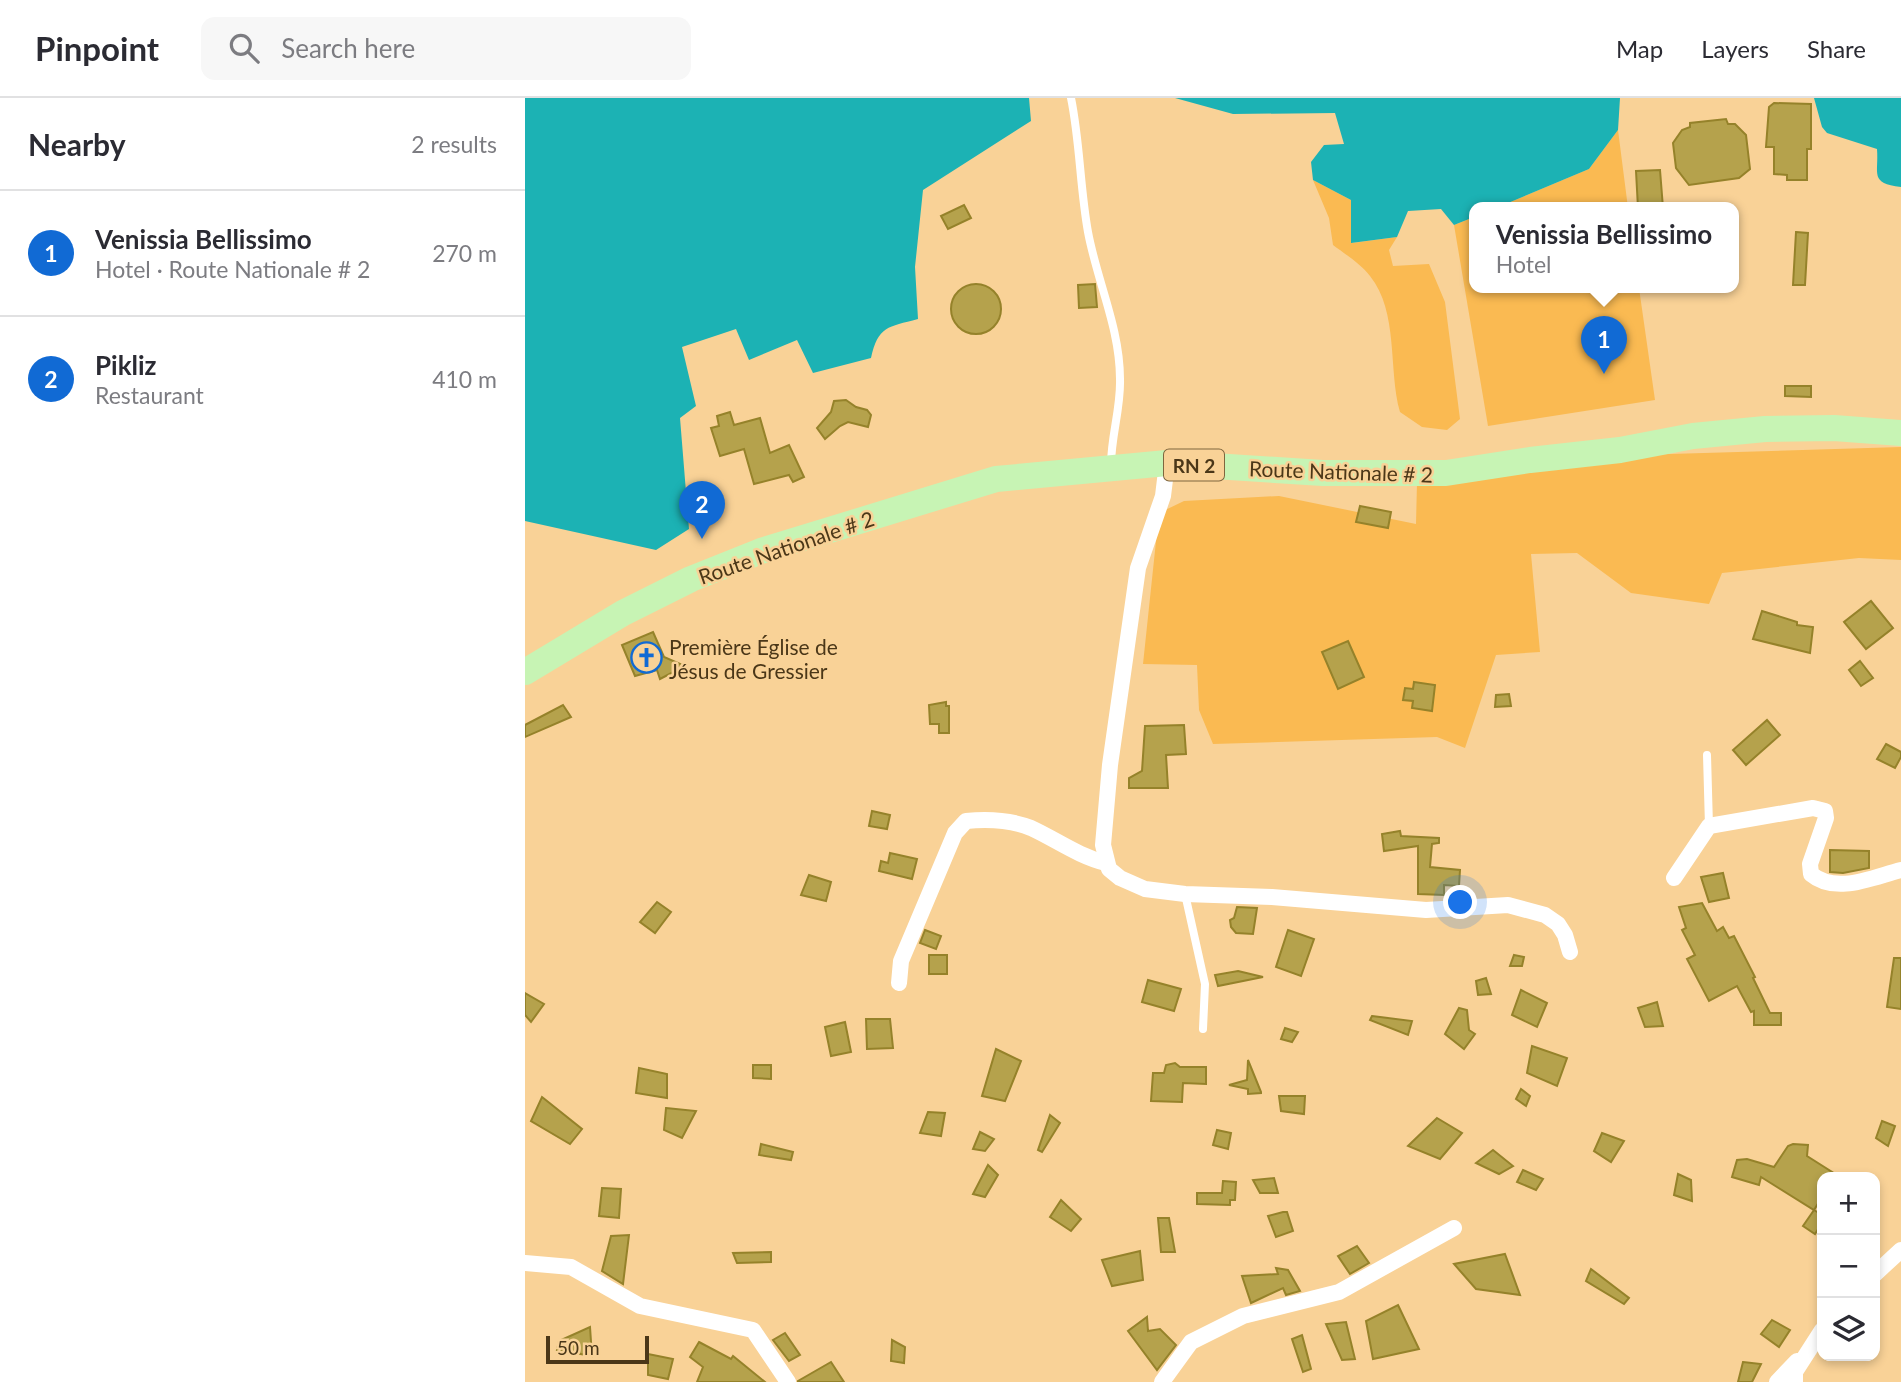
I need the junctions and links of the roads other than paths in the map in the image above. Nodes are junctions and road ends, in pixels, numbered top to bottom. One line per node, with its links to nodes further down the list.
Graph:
1 (1071, 98): 4 (lane)
2 (1901, 433): 3 (main road, Route Nationale # 2 / RN 2)
3 (1167, 463): 4 (main road, Route Nationale # 2 / RN 2); 8 (street)
4 (1111, 468): 5 (main road, Route Nationale # 2 / RN 2)
5 (525, 672)
6 (1707, 755): 7 (lane)
7 (1709, 826): 9 (street); 10 (street)
8 (1106, 863): 11 (street); 13 (street)
9 (1901, 870)
10 (1674, 878)
11 (1185, 894): 12 (street); 14 (lane)
12 (1570, 952)
13 (899, 983)
14 (1203, 1029)
15 (1454, 1228): 22 (street)
16 (1901, 1250): 18 (street)
17 (525, 1263): 21 (street)
18 (1880, 1269)
19 (1817, 1338): 20 (street)
20 (1810, 1347): 23 (street); 24 (street)
21 (788, 1382)
22 (1162, 1382)
23 (1777, 1382)
24 (1794, 1382)

